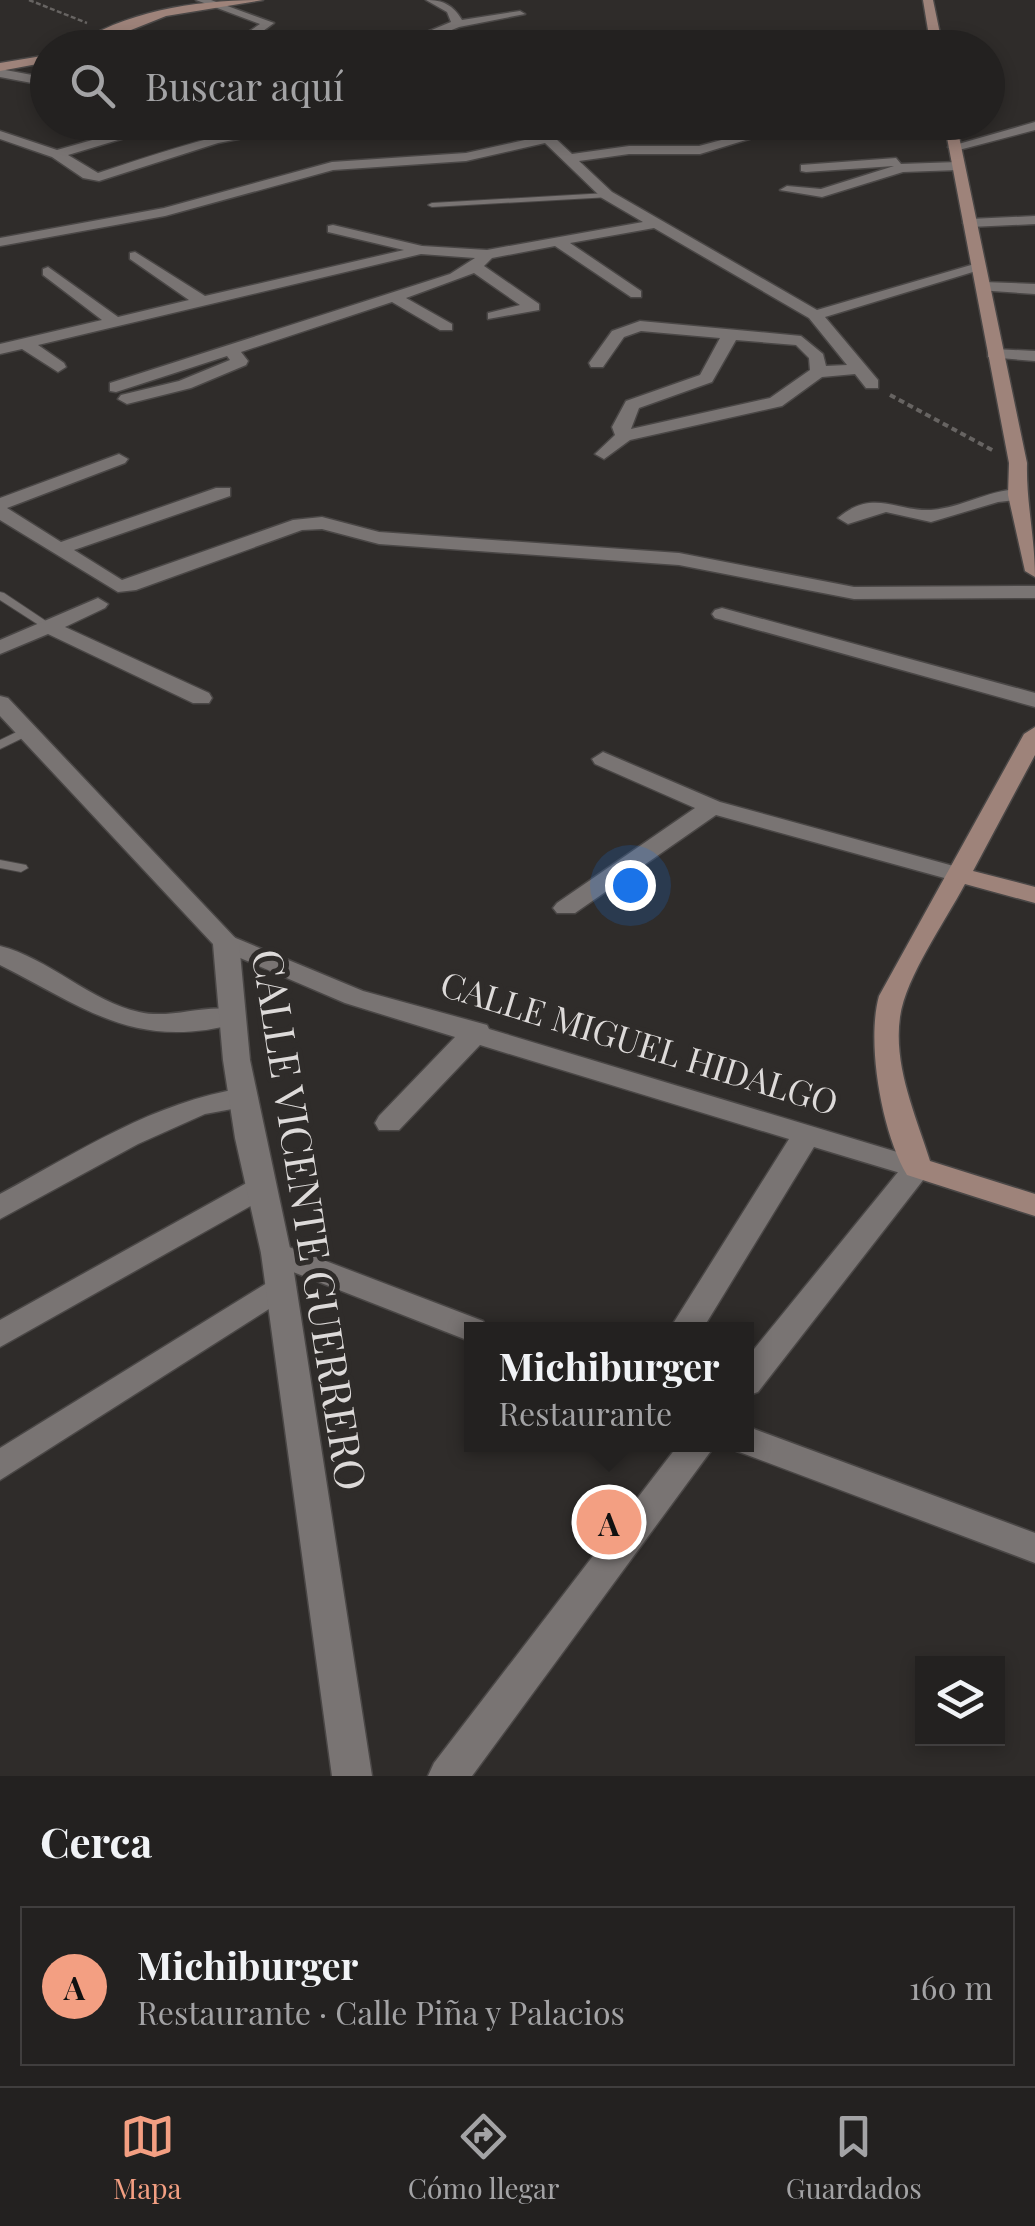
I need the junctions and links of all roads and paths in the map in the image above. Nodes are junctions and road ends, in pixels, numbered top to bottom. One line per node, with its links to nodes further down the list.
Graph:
1 (29, 0): 8 (path)
2 (258, 0): 5 (main road)
3 (431, 0): 7 (street)
4 (928, 0): 11 (main road)
5 (206, 2): 8 (main road); 9 (street)
6 (520, 14): 7 (street)
7 (456, 24): 10 (street)
8 (107, 30)
9 (256, 30)
10 (441, 30)
11 (934, 30)
12 (30, 62): 13 (main road)
13 (0, 70): 14 (street)
14 (30, 78)
15 (1035, 126): 17 (street)
16 (0, 134): 25 (street)
17 (1005, 138)
18 (107, 140): 25 (street)
19 (213, 140): 25 (street)
20 (510, 140): 37 (street)
21 (547, 140): 27 (street)
22 (732, 140): 27 (street)
23 (954, 140): 26 (main road)
24 (1001, 140): 26 (street)
25 (56, 154)
26 (957, 158): 28 (street); 29 (street); 33 (main road)
27 (568, 159): 30 (street)
28 (806, 168)
29 (786, 190)
30 (606, 195): 31 (lane); 34 (street)
31 (432, 205)
32 (1035, 220): 33 (street)
33 (970, 223): 41 (main road)
34 (654, 224): 36 (street); 48 (street)
35 (333, 229): 38 (street)
36 (557, 241): 40 (street); 45 (street)
37 (0, 242)
38 (421, 250): 40 (street); 47 (street)
39 (134, 256): 47 (street)
40 (481, 260): 46 (street); 49 (street)
41 (978, 268): 43 (main road); 48 (street)
42 (48, 272): 50 (street)
43 (983, 287): 44 (street); 55 (main road)
44 (1035, 289)
45 (636, 294)
46 (392, 296): 51 (street); 62 (street)
47 (203, 302): 50 (street)
48 (815, 315): 59 (street)
49 (494, 316)
50 (116, 323): 53 (street)
51 (446, 327)
52 (731, 334): 57 (street); 60 (street); 63 (street)
53 (25, 343): 54 (street); 58 (street)
54 (0, 349)
55 (994, 354): 56 (street); 66 (main road)
56 (1035, 356)
57 (597, 364)
58 (58, 367)
59 (857, 369): 60 (street); 61 (street)
60 (818, 372): 63 (street)
61 (872, 384): 66 (path)
62 (121, 393)
63 (624, 436): 64 (street)
64 (604, 454)
65 (119, 459): 69 (street)
66 (1026, 464): 68 (main road)
67 (223, 492): 72 (street)
68 (1017, 496): 71 (street); 73 (main road)
69 (0, 504)
70 (0, 512): 72 (street)
71 (848, 518)
72 (58, 549): 74 (street)
73 (1035, 571)
74 (1035, 592)
75 (0, 595): 78 (lane)
76 (98, 604): 78 (street)
77 (722, 614): 81 (street)
78 (49, 627): 79 (street); 80 (street)
79 (0, 648)
80 (201, 698)
81 (1035, 700)
82 (0, 703): 83 (street, CALLE VICENTE GUERRERO)
83 (29, 730): 85 (lane); 93 (street, CALLE VICENTE GUERRERO)
84 (1035, 734): 90 (main road)
85 (0, 745)
86 (604, 759): 87 (street)
87 (712, 806): 90 (street); 92 (street)
88 (0, 864): 89 (lane)
89 (22, 868)
90 (959, 875): 91 (main road); 100 (main road)
91 (1035, 895)
92 (566, 908)
93 (226, 942): 95 (street, CALLE VICENTE GUERRERO); 96 (street, CALLE MIGUEL HIDALGO)
94 (2, 956): 95 (street)
95 (229, 1017): 97 (street, CALLE VICENTE GUERRERO)
96 (477, 1031): 98 (street); 99 (street, CALLE MIGUEL HIDALGO)
97 (244, 1098): 101 (street, CALLE VICENTE GUERRERO); 103 (street)
98 (389, 1124)
99 (807, 1135): 100 (street, CALLE MIGUEL HIDALGO); 106 (street)
100 (917, 1168): 102 (main road, CALLE MIGUEL HIDALGO); 109 (street)
101 (259, 1187): 104 (street, CALLE VICENTE GUERRERO); 108 (street)
102 (1035, 1205)
103 (0, 1208)
104 (276, 1253): 105 (street, CALLE VICENTE GUERRERO); 107 (street)
105 (280, 1287): 112 (street); 114 (street, CALLE VICENTE GUERRERO)
106 (690, 1322)
107 (464, 1327)
108 (0, 1335)
109 (754, 1374)
110 (754, 1443): 113 (street)
111 (693, 1452): 115 (street)
112 (0, 1466)
113 (1035, 1548)
114 (352, 1776)
115 (448, 1776)

